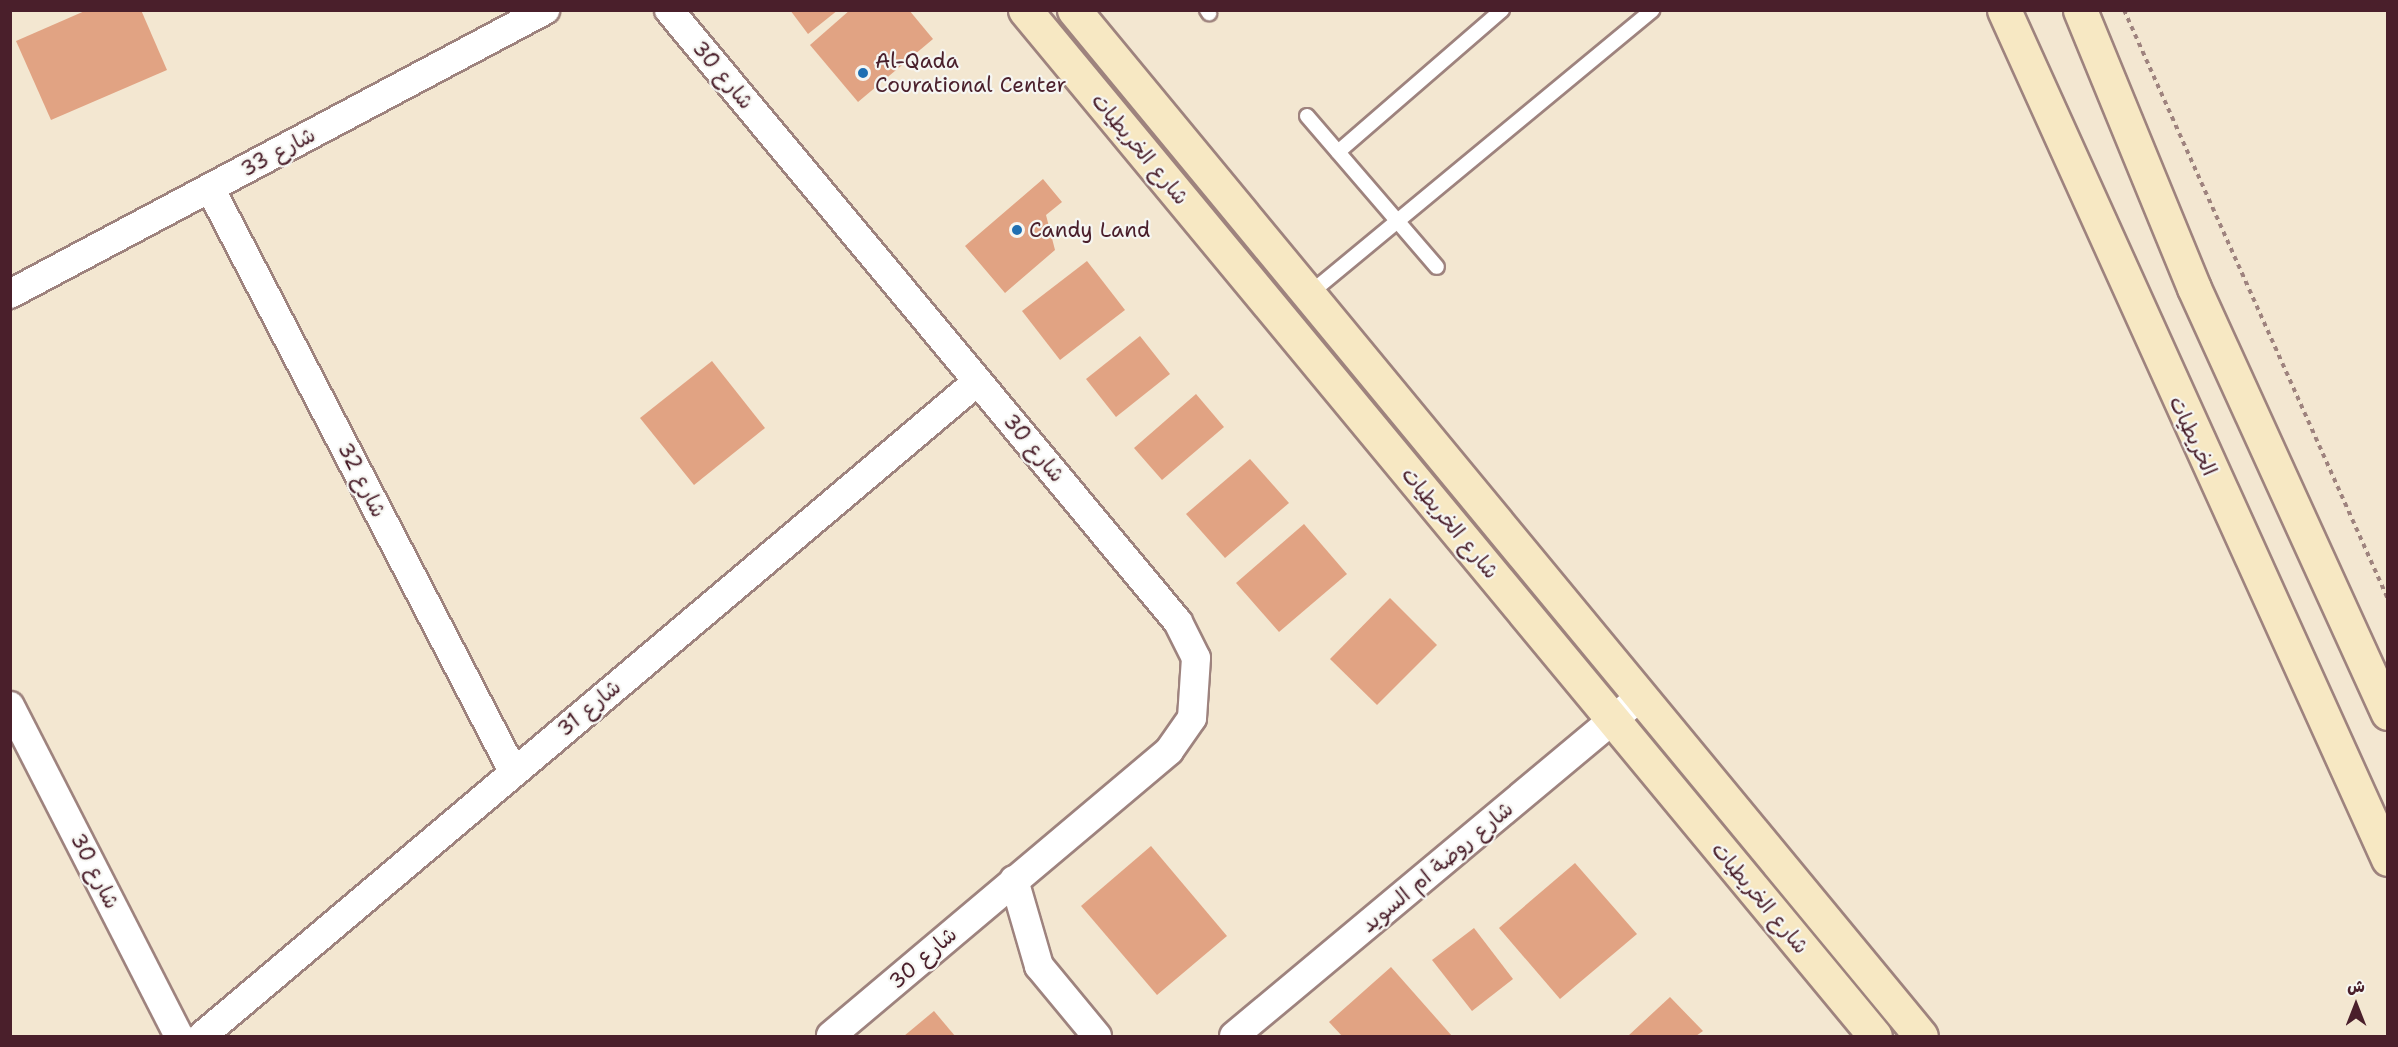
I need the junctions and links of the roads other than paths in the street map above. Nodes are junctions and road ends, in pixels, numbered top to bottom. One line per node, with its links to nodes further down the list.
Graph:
1 (545, 10): 11 (street, شارع 33)
2 (669, 10): 16 (street, شارع 30)
3 (1025, 10): 20 (street, شارع الخريطيات)
4 (1074, 10): 15 (street, شارع الخريطيات)
5 (1502, 10): 10 (lane)
6 (1653, 10): 12 (lane)
7 (2004, 10): 23 (street, الخريطيات)
8 (2080, 10): 19 (street)
9 (1307, 116): 10 (lane)
10 (1338, 152): 12 (lane)
11 (210, 188): 14 (street, شارع 33); 22 (street, شارع 32)
12 (1397, 222): 13 (lane); 15 (lane)
13 (1437, 267)
14 (10, 294)
15 (1308, 295): 17 (street, شارع الخريطيات)
16 (978, 381): 22 (street, شارع 31); 24 (street, شارع 30)
17 (1640, 697): 20 (street, شارع روضة ام السويد); 31 (street, شارع الخريطيات)
18 (10, 705): 21 (street, شارع 30)
19 (2388, 713)
20 (1613, 719): 29 (street, شارع روضة ام السويد); 30 (street, شارع الخريطيات)
21 (21, 754): 25 (street, شارع 30)
22 (513, 771): 26 (street, شارع 31)
23 (2388, 859)
24 (1014, 880): 27 (street, شارع 30); 28 (street)
25 (178, 1036)
26 (202, 1036)
27 (831, 1036)
28 (1097, 1036)
29 (1234, 1036)
30 (1875, 1036)
31 (1921, 1036)

